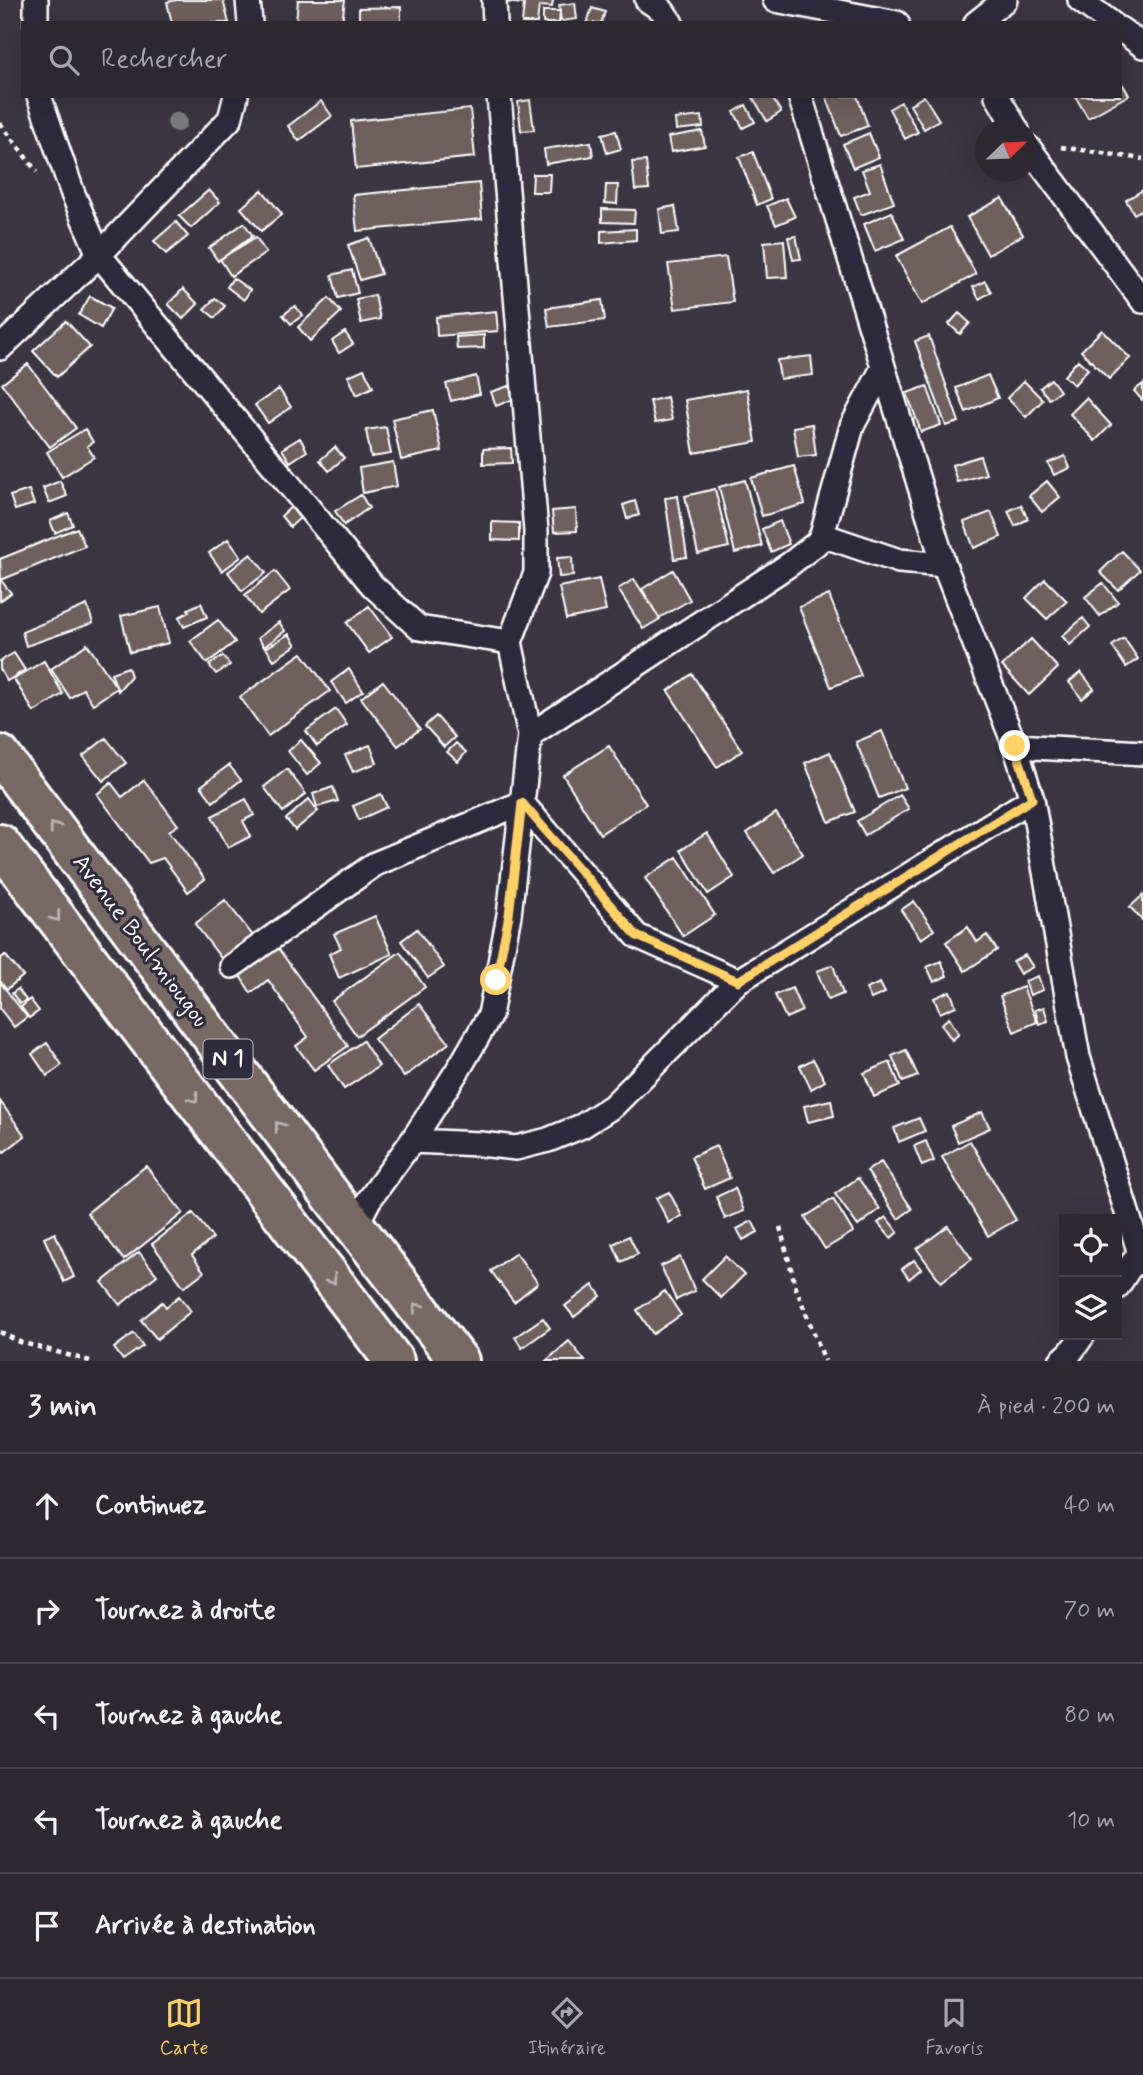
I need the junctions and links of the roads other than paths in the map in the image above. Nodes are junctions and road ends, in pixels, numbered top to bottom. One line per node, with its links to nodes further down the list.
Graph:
1 (36, 0): 8 (street)
2 (248, 0): 9 (street)
3 (494, 0): 10 (street)
4 (647, 0): 11 (street)
5 (774, 0): 12 (street); 13 (street)
6 (1005, 0): 14 (street)
7 (1080, 0): 15 (street)
8 (36, 21)
9 (250, 21)
10 (495, 21)
11 (670, 21)
12 (778, 21)
13 (886, 21)
14 (979, 21)
15 (1113, 21)
16 (40, 98): 23 (street)
17 (235, 98): 23 (street)
18 (499, 98): 29 (street)
19 (801, 98): 26 (street)
20 (998, 98): 21 (street)
21 (1011, 119)
22 (1038, 162): 24 (street)
23 (99, 255): 25 (street); 29 (street)
24 (1143, 301)
25 (0, 348)
26 (883, 368): 27 (street); 28 (street)
27 (822, 535): 28 (street); 30 (street)
28 (944, 565): 31 (street)
29 (510, 642): 30 (street)
30 (530, 735): 35 (street)
31 (1015, 746): 32 (street); 34 (street)
32 (1143, 753)
33 (0, 755): 40 (highway, Avenue Boulmiougou / N 1, one-way to 33)
34 (1032, 799): 38 (street); 41 (street)
35 (522, 803): 37 (street); 38 (street); 39 (street)
36 (0, 844): 44 (highway, N 1, one-way to 44)
37 (232, 966)
38 (738, 981): 39 (street)
39 (412, 1142): 40 (street)
40 (355, 1227): 45 (highway, Avenue Boulmiougou / N 1, one-way to 40)
41 (1142, 1255): 42 (street)
42 (1122, 1281)
43 (1079, 1340): 46 (street)
44 (394, 1361)
45 (459, 1361)
46 (1061, 1361)

